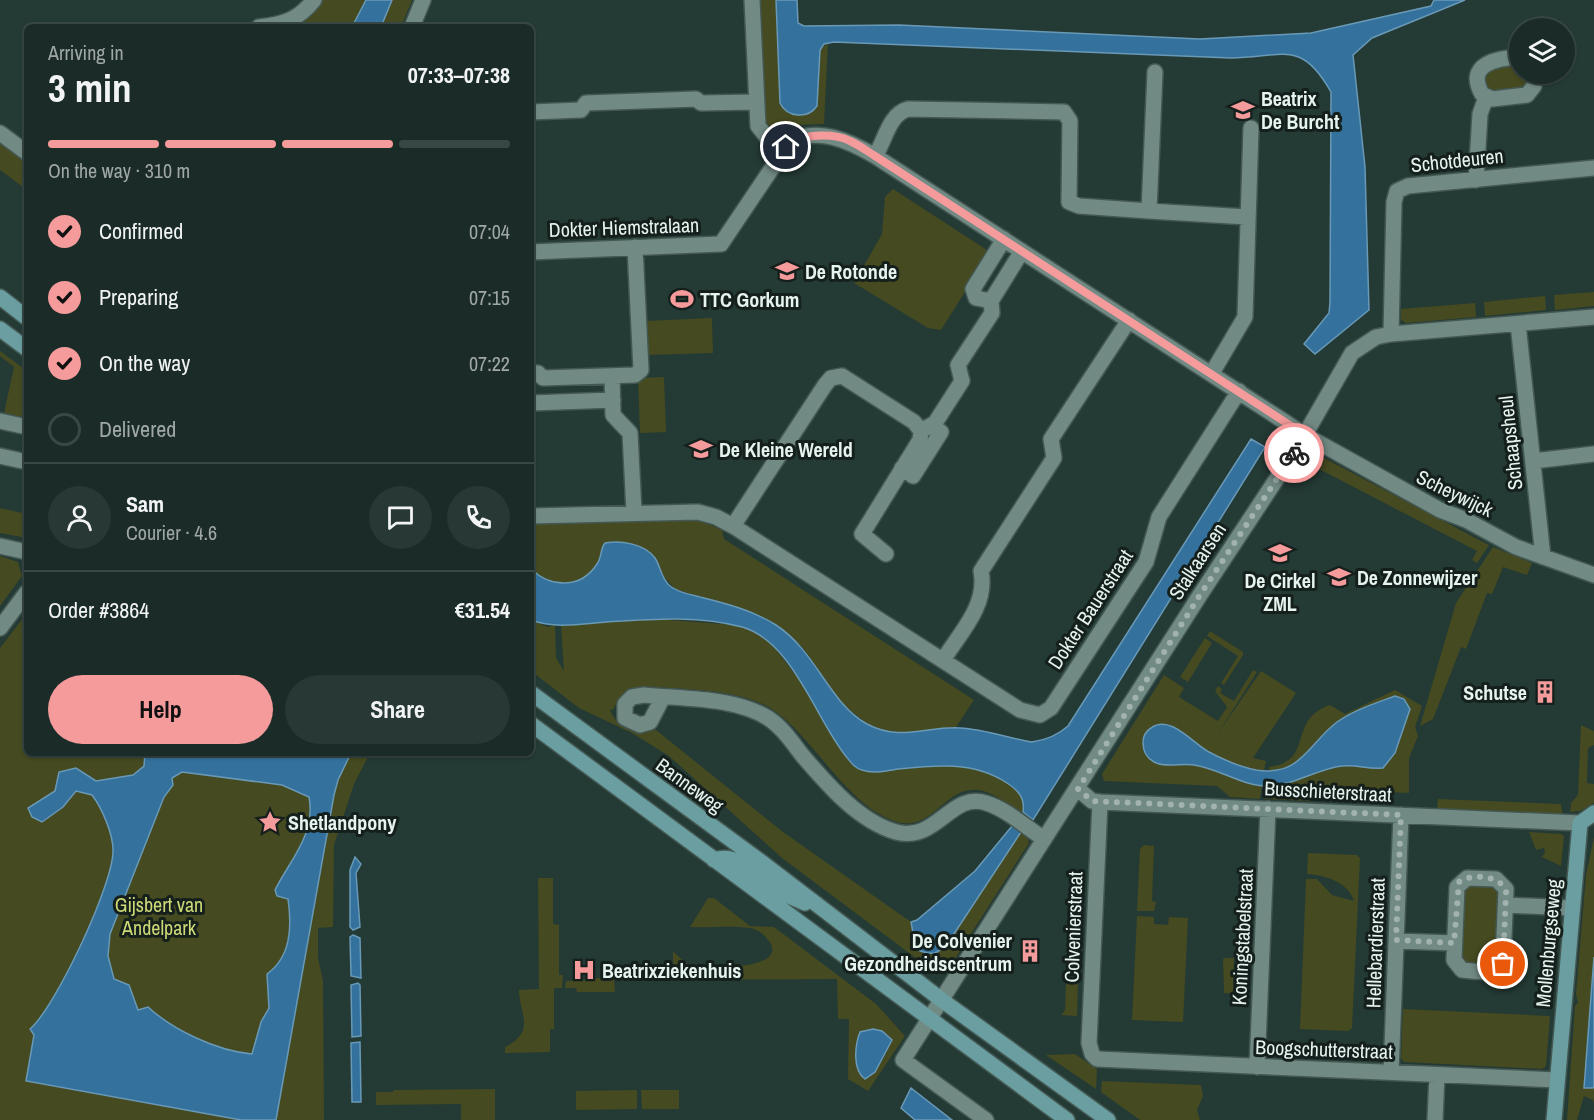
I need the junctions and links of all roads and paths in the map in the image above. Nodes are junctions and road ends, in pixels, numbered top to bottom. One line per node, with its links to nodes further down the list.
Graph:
1 (314, 0): 4 (street)
2 (423, 0): 5 (street)
3 (752, 0): 10 (street)
4 (276, 24)
5 (413, 24)
6 (1509, 58): 9 (street)
7 (1155, 72): 19 (street)
8 (1534, 84): 9 (street)
9 (1486, 98): 18 (street)
10 (756, 102): 11 (street); 14 (street)
11 (534, 112)
12 (1251, 128): 20 (street)
13 (0, 133): 15 (street)
14 (786, 147): 16 (street); 22 (street, Dokter Hiemstralaan)
15 (24, 151)
16 (875, 156): 19 (street); 21 (street)
17 (1594, 168): 18 (street, Schotdeuren)
18 (1476, 180): 32 (street, Schotdeuren)
19 (1149, 211): 20 (street)
20 (1247, 217): 35 (street)
21 (1004, 239): 23 (street); 26 (street)
22 (635, 247): 24 (street, Dokter Hiemstralaan); 36 (street)
23 (1022, 251): 26 (street); 29 (street)
24 (534, 252)
25 (0, 297): 27 (main road)
26 (991, 301): 42 (street)
27 (24, 316)
28 (1594, 317): 30 (street, Stalkaarsen)
29 (1129, 320): 35 (street); 58 (street)
30 (1518, 324): 32 (street, Stalkaarsen); 47 (street, Schaapsheul)
31 (0, 329): 33 (main road)
32 (1390, 334): 43 (street, Stalkaarsen)
33 (24, 347)
34 (534, 373): 36 (street)
35 (1212, 373): 37 (street)
36 (612, 376): 38 (street)
37 (1239, 391): 43 (street); 58 (street, Dokter Bauerstraat)
38 (613, 400): 39 (street); 48 (street)
39 (534, 403)
40 (0, 421): 41 (street)
41 (24, 426)
42 (926, 428): 50 (street); 53 (street)
43 (1305, 435): 54 (street, Scheywijck); 62 (street, Stalkaarsen)
44 (1594, 454): 47 (street)
45 (0, 456): 46 (street)
46 (24, 461)
47 (1533, 461): 54 (street, Schaapsheul)
48 (634, 512): 49 (street, Dokter Bauerstraat); 50 (street, Dokter Bauerstraat)
49 (534, 516)
50 (733, 526): 58 (street, Dokter Bauerstraat)
51 (0, 546): 52 (street)
52 (24, 551)
53 (886, 554)
54 (1543, 557): 55 (street, Scheywijck)
55 (1594, 574)
56 (24, 596): 57 (street)
57 (0, 628)
58 (943, 660)
59 (534, 695): 72 (main road, Banneweg)
60 (663, 697): 68 (street)
61 (534, 726): 69 (main road, Banneweg)
62 (1078, 789): 63 (street, Busschieterstraat); 68 (street, Stalkaarsen)
63 (1100, 802): 64 (street, Busschieterstraat); 77 (street, Colvenierstraat)
64 (1268, 809): 66 (street, Busschieterstraat); 78 (street, Koningstabelstraat)
65 (1594, 813): 67 (main road)
66 (1401, 815): 67 (street, Busschieterstraat); 73 (street, Hellebardierstraat)
67 (1580, 822): 71 (main road, Mollenburgseweg)
68 (1044, 839): 75 (street, Stalkaarsen)
69 (714, 860): 72 (main road, Banneweg); 76 (main road, Banneweg)
70 (1506, 905): 71 (street); 74 (street); 74 (street)
71 (1572, 908): 81 (main road, Mollenburgseweg)
72 (825, 910): 75 (main road, Banneweg)
73 (1396, 940): 74 (street); 79 (street, Hellebardierstraat)
74 (1454, 943)
75 (942, 1001): 76 (street); 84 (main road, Banneweg)
76 (930, 1021): 82 (street); 83 (main road, Banneweg)
77 (1092, 1054): 78 (street, Boogschutterstraat)
78 (1257, 1067): 79 (street, Boogschutterstraat)
79 (1391, 1072): 80 (street, Boogschutterstraat)
80 (1437, 1075): 81 (street, Boogschutterstraat); 85 (street)
81 (1557, 1080): 86 (main road, Mollenburgseweg)
82 (986, 1120)
83 (1067, 1120)
84 (1108, 1120)
85 (1434, 1120)
86 (1554, 1120)

